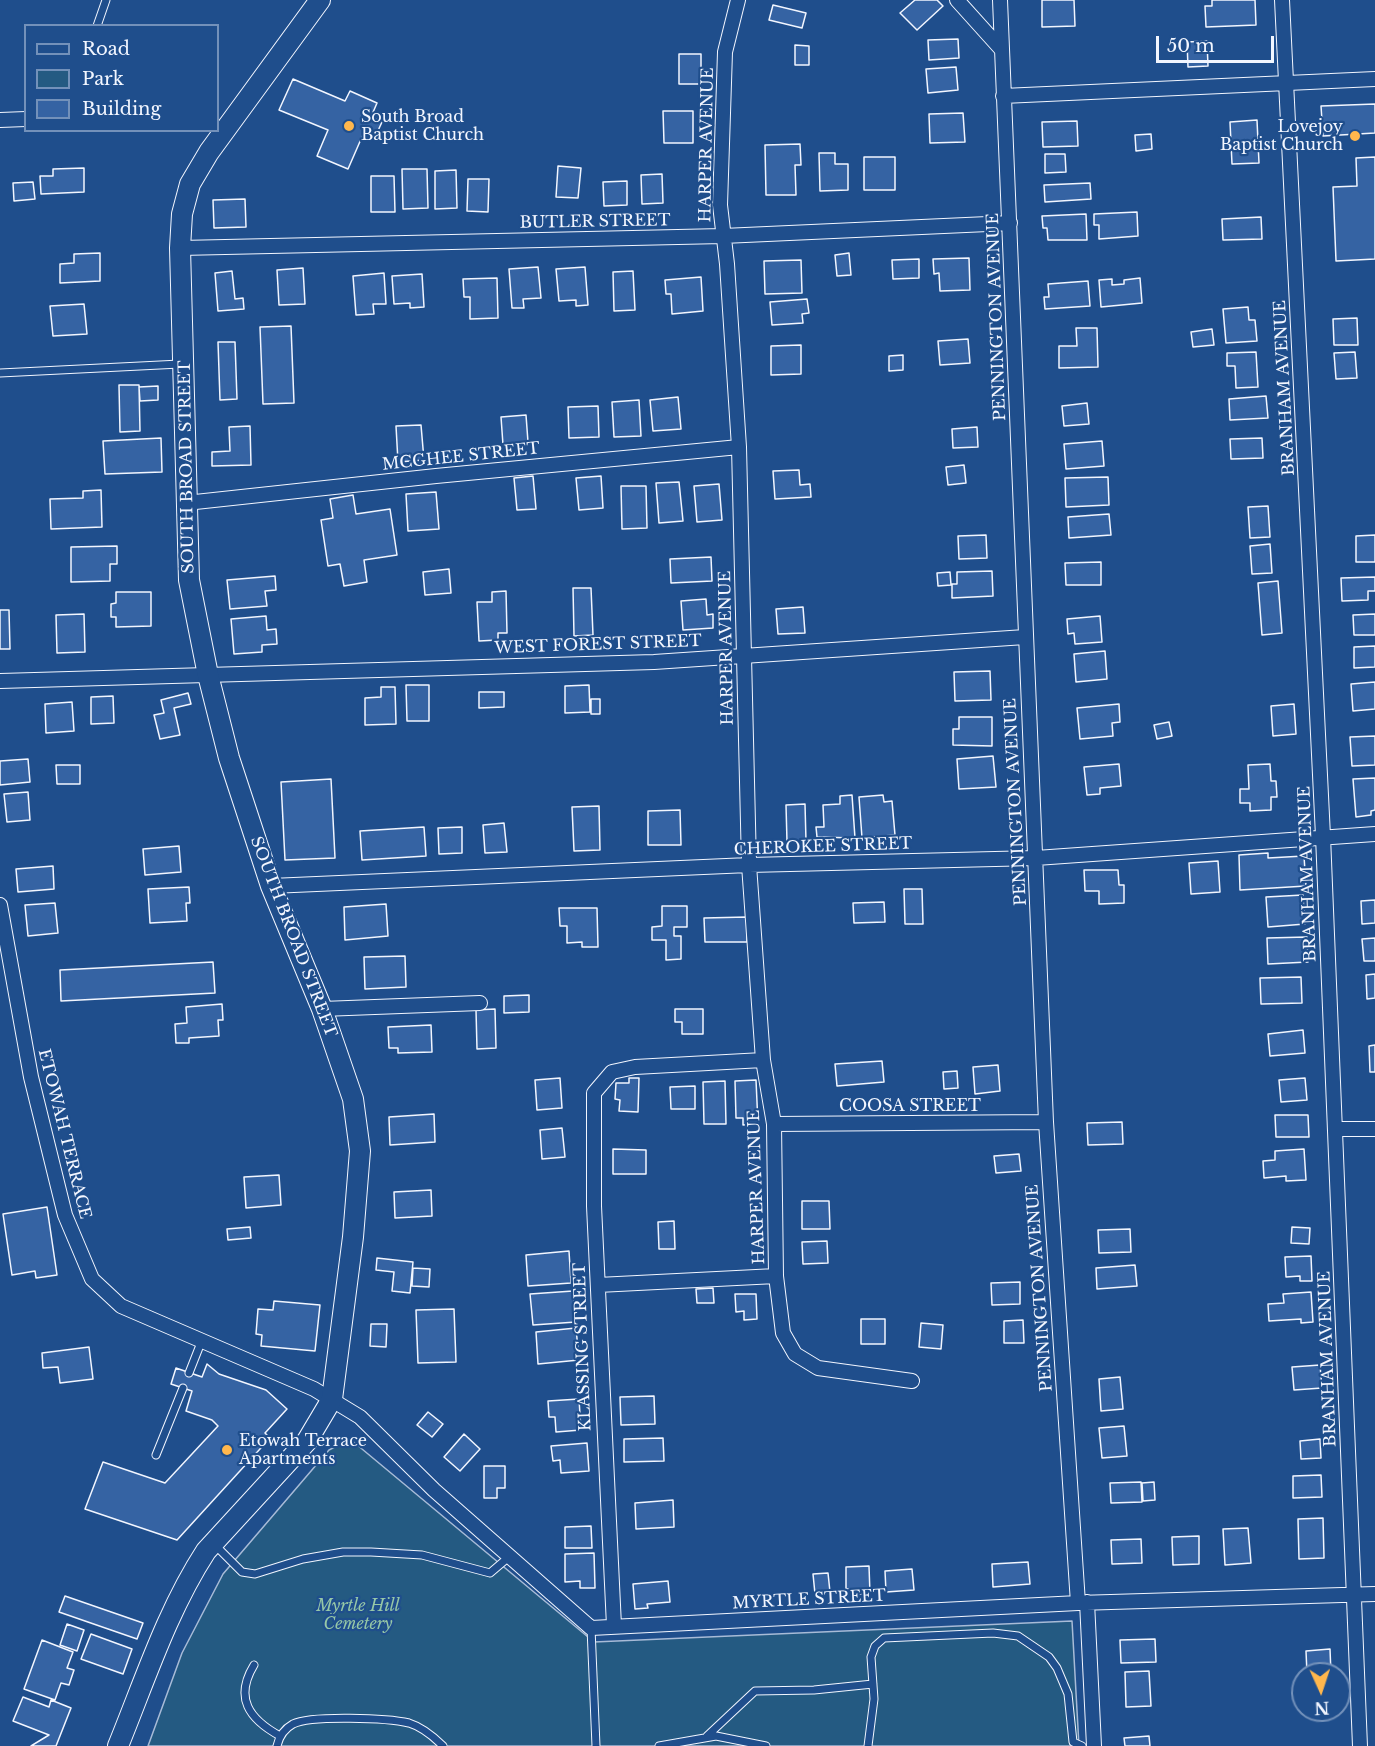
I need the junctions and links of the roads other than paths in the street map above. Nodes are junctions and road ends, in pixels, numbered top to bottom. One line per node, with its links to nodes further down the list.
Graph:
1 (106, 0): 7 (lane)
2 (320, 0): 14 (main road, SOUTH BROAD STREET)
3 (738, 0): 16 (street, HARPER AVENUE)
4 (957, 0): 8 (street)
5 (1000, 0): 8 (street, PENNINGTON AVENUE)
6 (1282, 0): 10 (street, BRANHAM AVENUE)
7 (98, 24)
8 (1002, 50): 11 (street, PENNINGTON AVENUE)
9 (1375, 79): 10 (street)
10 (1287, 85): 11 (street); 27 (street, BRANHAM AVENUE)
11 (1004, 96): 15 (street, PENNINGTON AVENUE)
12 (24, 119): 13 (street)
13 (0, 120)
14 (223, 125): 17 (main road, SOUTH BROAD STREET)
15 (1010, 223): 16 (street, BUTLER STREET); 22 (street, PENNINGTON AVENUE)
16 (723, 236): 17 (street, BUTLER STREET); 20 (street, HARPER AVENUE)
17 (180, 248): 18 (main road, SOUTH BROAD STREET)
18 (184, 364): 19 (lane); 21 (main road, SOUTH BROAD STREET)
19 (0, 373)
20 (739, 447): 21 (street, MCGHEE STREET); 23 (street, HARPER AVENUE)
21 (186, 503): 24 (main road, SOUTH BROAD STREET)
22 (1025, 637): 23 (street, WEST FOREST STREET); 28 (street, PENNINGTON AVENUE)
23 (743, 654): 24 (street, WEST FOREST STREET); 29 (street, HARPER AVENUE)
24 (208, 675): 25 (street, WEST FOREST STREET); 30 (main road, SOUTH BROAD STREET)
25 (0, 681)
26 (1375, 834): 27 (street, CHEROKEE STREET)
27 (1323, 836): 28 (street, CHEROKEE STREET); 38 (street, BRANHAM AVENUE)
28 (1036, 858): 29 (street, CHEROKEE STREET); 35 (street, PENNINGTON AVENUE)
29 (749, 865): 30 (street, CHEROKEE STREET); 34 (street, HARPER AVENUE)
30 (271, 886): 33 (main road, SOUTH BROAD STREET)
31 (0, 905): 41 (street, ETOWAH TERRACE)
32 (480, 1003): 33 (street)
33 (322, 1009): 45 (main road, SOUTH BROAD STREET)
34 (763, 1060): 36 (street, HARPER AVENUE); 40 (street, KLASSING STREET)
35 (1046, 1122): 36 (street, COOSA STREET); 51 (street, PENNINGTON AVENUE)
36 (774, 1124): 39 (street, HARPER AVENUE)
37 (1375, 1128): 38 (street)
38 (1335, 1129): 50 (street, BRANHAM AVENUE)
39 (776, 1276): 40 (street); 43 (street, HARPER AVENUE)
40 (598, 1285): 52 (street, KLASSING STREET)
41 (202, 1340): 42 (lane); 45 (street, ETOWAH TERRACE)
42 (189, 1373)
43 (912, 1380)
44 (183, 1388): 46 (lane)
45 (332, 1399): 47 (main road, SOUTH BROAD STREET); 48 (street)
46 (156, 1455)
47 (214, 1543): 48 (lane); 58 (main road, SOUTH BROAD STREET)
48 (510, 1556): 53 (street)
49 (1375, 1594): 50 (street, MYRTLE STREET)
50 (1355, 1596): 51 (street, MYRTLE STREET); 67 (street, BRANHAM AVENUE)
51 (1082, 1602): 52 (street, MYRTLE STREET); 66 (street, PENNINGTON AVENUE)
52 (614, 1626): 53 (street, MYRTLE STREET)
53 (591, 1628): 61 (lane)
54 (254, 1665): 56 (lane)
55 (873, 1683): 57 (lane); 64 (lane); 65 (lane)
56 (280, 1736): 59 (lane); 60 (lane)
57 (707, 1736): 62 (lane); 63 (lane)
58 (118, 1746)
59 (277, 1746)
60 (443, 1746)
61 (596, 1746)
62 (659, 1746)
63 (766, 1746)
64 (868, 1746)
65 (1082, 1746)
66 (1094, 1746)
67 (1360, 1746)

